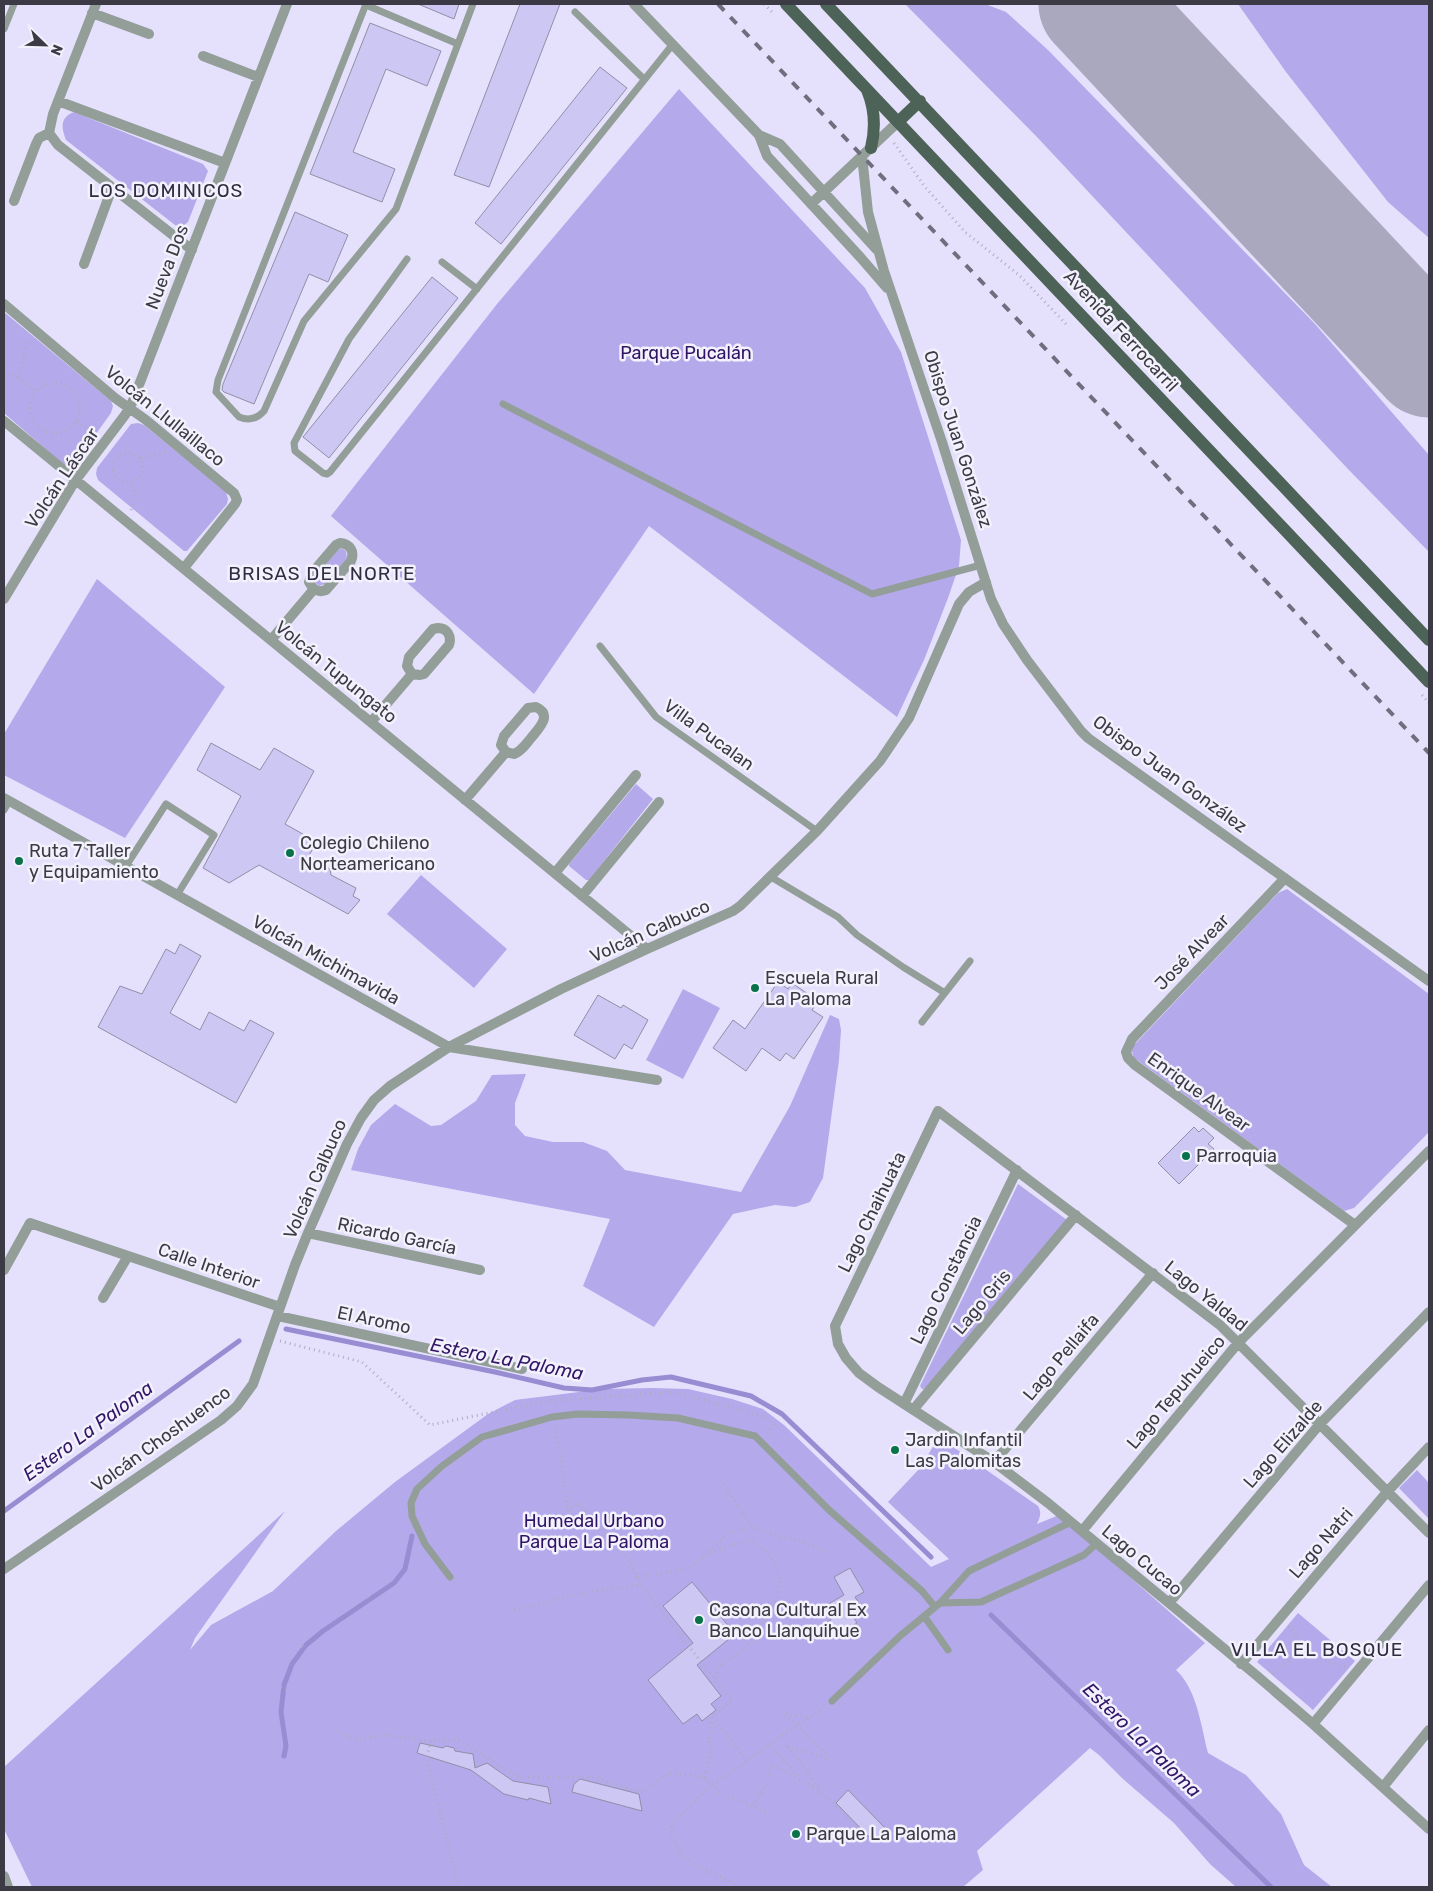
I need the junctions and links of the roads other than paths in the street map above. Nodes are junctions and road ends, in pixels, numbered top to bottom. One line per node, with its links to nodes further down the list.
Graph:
1 (14, 4): 10 (lane)
2 (287, 4): 15 (street, Nueva Dos)
3 (366, 4): 12 (lane); 12 (lane)
4 (473, 4): 12 (lane)
5 (634, 4): 13 (street)
6 (786, 4): 17 (main road, Avenida Ferrocarril)
7 (826, 4): 19 (main road, Avenida Ferrocarril)
8 (94, 8): 11 (street); 18 (street)
9 (575, 12): 16 (lane)
10 (4, 29)
11 (149, 34)
12 (458, 44)
13 (673, 44): 16 (lane); 22 (street)
14 (203, 56): 15 (street)
15 (258, 77): 24 (street, Nueva Dos)
16 (644, 79): 34 (lane)
17 (866, 88): 20 (main road, Avenida Ferrocarril); 23 (main road)
18 (58, 101): 21 (street); 24 (street)
19 (920, 101): 20 (main road); 47 (main road, Avenida Ferrocarril)
20 (899, 121): 23 (street); 50 (main road, Avenida Ferrocarril)
21 (49, 129): 25 (street); 27 (street)
22 (759, 135): 26 (street, Obispo Juan González); 28 (street, Obispo Juan González)
23 (867, 152): 26 (street); 30 (street, Obispo Juan González)
24 (225, 163): 29 (street, Nueva Dos)
25 (112, 188): 29 (street); 33 (street)
26 (824, 192): 28 (street); 30 (street, Obispo Juan González)
27 (14, 201)
28 (811, 204): 35 (street, Obispo Juan González)
29 (192, 250): 38 (street, Nueva Dos)
30 (880, 253): 35 (street, Obispo Juan González)
31 (407, 259): 34 (lane)
32 (442, 262): 34 (lane)
33 (84, 264)
34 (477, 289)
35 (895, 299): 41 (street, Obispo Juan González)
36 (4, 304): 38 (street, Volcán Llullaillaco)
37 (503, 404): 41 (lane)
38 (131, 406): 40 (street, Volcán Láscar); 42 (street, Volcán Llullaillaco)
39 (4, 421): 40 (street, Volcán Tupungato)
40 (75, 481): 42 (street, Volcán Tupungato); 45 (street, Volcán Láscar)
41 (981, 565): 43 (street, Obispo Juan González)
42 (184, 568): 46 (street, Volcán Tupungato)
43 (986, 582): 58 (street, Volcán Calbuco); 62 (street, Obispo Juan González)
44 (314, 589): 44 (street); 46 (street)
45 (4, 599)
46 (271, 640): 51 (street, Volcán Tupungato)
47 (1429, 640)
48 (600, 646): 58 (lane, Villa Pucalan)
49 (412, 674): 49 (street); 51 (street)
50 (1429, 682)
51 (371, 722): 55 (street, Volcán Tupungato)
52 (506, 752): 52 (street); 55 (street)
53 (636, 776): 60 (street)
54 (6, 799): 57 (lane); 59 (street, Volcán Michimavida)
55 (465, 800): 60 (street, Volcán Tupungato)
56 (659, 802): 64 (street)
57 (4, 810)
58 (817, 831): 61 (street, Volcán Calbuco)
59 (126, 866): 63 (street, Volcán Michimavida); 63 (lane)
60 (555, 873): 64 (street, Volcán Tupungato)
61 (772, 877): 65 (street, Volcán Calbuco); 68 (lane)
62 (1285, 878): 67 (street, Obispo Juan González); 71 (street, José Alvear)
63 (177, 895): 70 (street, Volcán Michimavida)
64 (582, 896): 65 (street, Volcán Tupungato)
65 (647, 949): 70 (street, Volcán Calbuco)
66 (970, 960): 68 (lane)
67 (1429, 981)
68 (945, 993): 69 (lane)
69 (922, 1022)
70 (448, 1047): 72 (street, Volcán Michimavida); 78 (street, Volcán Calbuco)
71 (1126, 1052): 77 (street, Enrique Alvear)
72 (657, 1080)
73 (938, 1111): 75 (street, Lago Yaldad); 87 (street, Lago Chaihuata)
74 (1429, 1151): 77 (street, Lago Tepuhueico)
75 (1017, 1170): 76 (street, Lago Yaldad); 90 (street, Lago Constancia)
76 (1076, 1215): 83 (street, Lago Yaldad); 90 (street, Lago Gris)
77 (1355, 1225): 88 (street, Lago Tepuhueico)
78 (308, 1234): 80 (street, Volcán Calbuco); 82 (street, Ricardo García)
79 (128, 1256): 81 (street, Calle Interior); 84 (street); 85 (street, Calle Interior)
80 (295, 1265): 85 (street, Volcán Choshuenco)
81 (4, 1270)
82 (480, 1270)
83 (1153, 1274): 88 (street, Lago Yaldad); 93 (street, Lago Pellaifa)
84 (103, 1298)
85 (279, 1311): 89 (street, El Aromo); 99 (street, Volcán Choshuenco)
86 (1429, 1312): 91 (street, Lago Elizalde)
87 (835, 1326): 90 (street, Lago Cucao)
88 (1238, 1343): 91 (street, Lago Yaldad); 96 (street, Lago Tepuhueico)
89 (522, 1369)
90 (909, 1407): 93 (street, Lago Cucao)
91 (1320, 1425): 94 (street, Lago Yaldad); 102 (street, Lago Elizalde)
92 (1429, 1447): 94 (street, Lago Natri)
93 (994, 1462): 95 (street, Lago Cucao)
94 (1387, 1492): 97 (street, Lago Yaldad); 106 (street, Lago Natri)
95 (1070, 1522): 96 (street, Lago Cucao); 103 (lane)
96 (1082, 1531): 98 (street, Lago Cucao)
97 (1429, 1533)
98 (1097, 1543): 102 (street, Lago Cucao); 103 (lane)
99 (4, 1570)
100 (450, 1577): 103 (lane)
101 (1429, 1585): 108 (street)
102 (1169, 1603): 106 (street, Lago Cucao)
103 (938, 1605): 104 (lane)
104 (924, 1616): 105 (lane); 107 (lane)
105 (948, 1650)
106 (1241, 1664): 108 (street, Lago Cucao)
107 (832, 1701)
108 (1313, 1724): 110 (street, Lago Cucao)
109 (1429, 1730): 110 (street)
110 (1383, 1787): 111 (street, Lago Cucao)
111 (1429, 1829)
112 (4, 1876): 113 (street)
113 (8, 1887)

